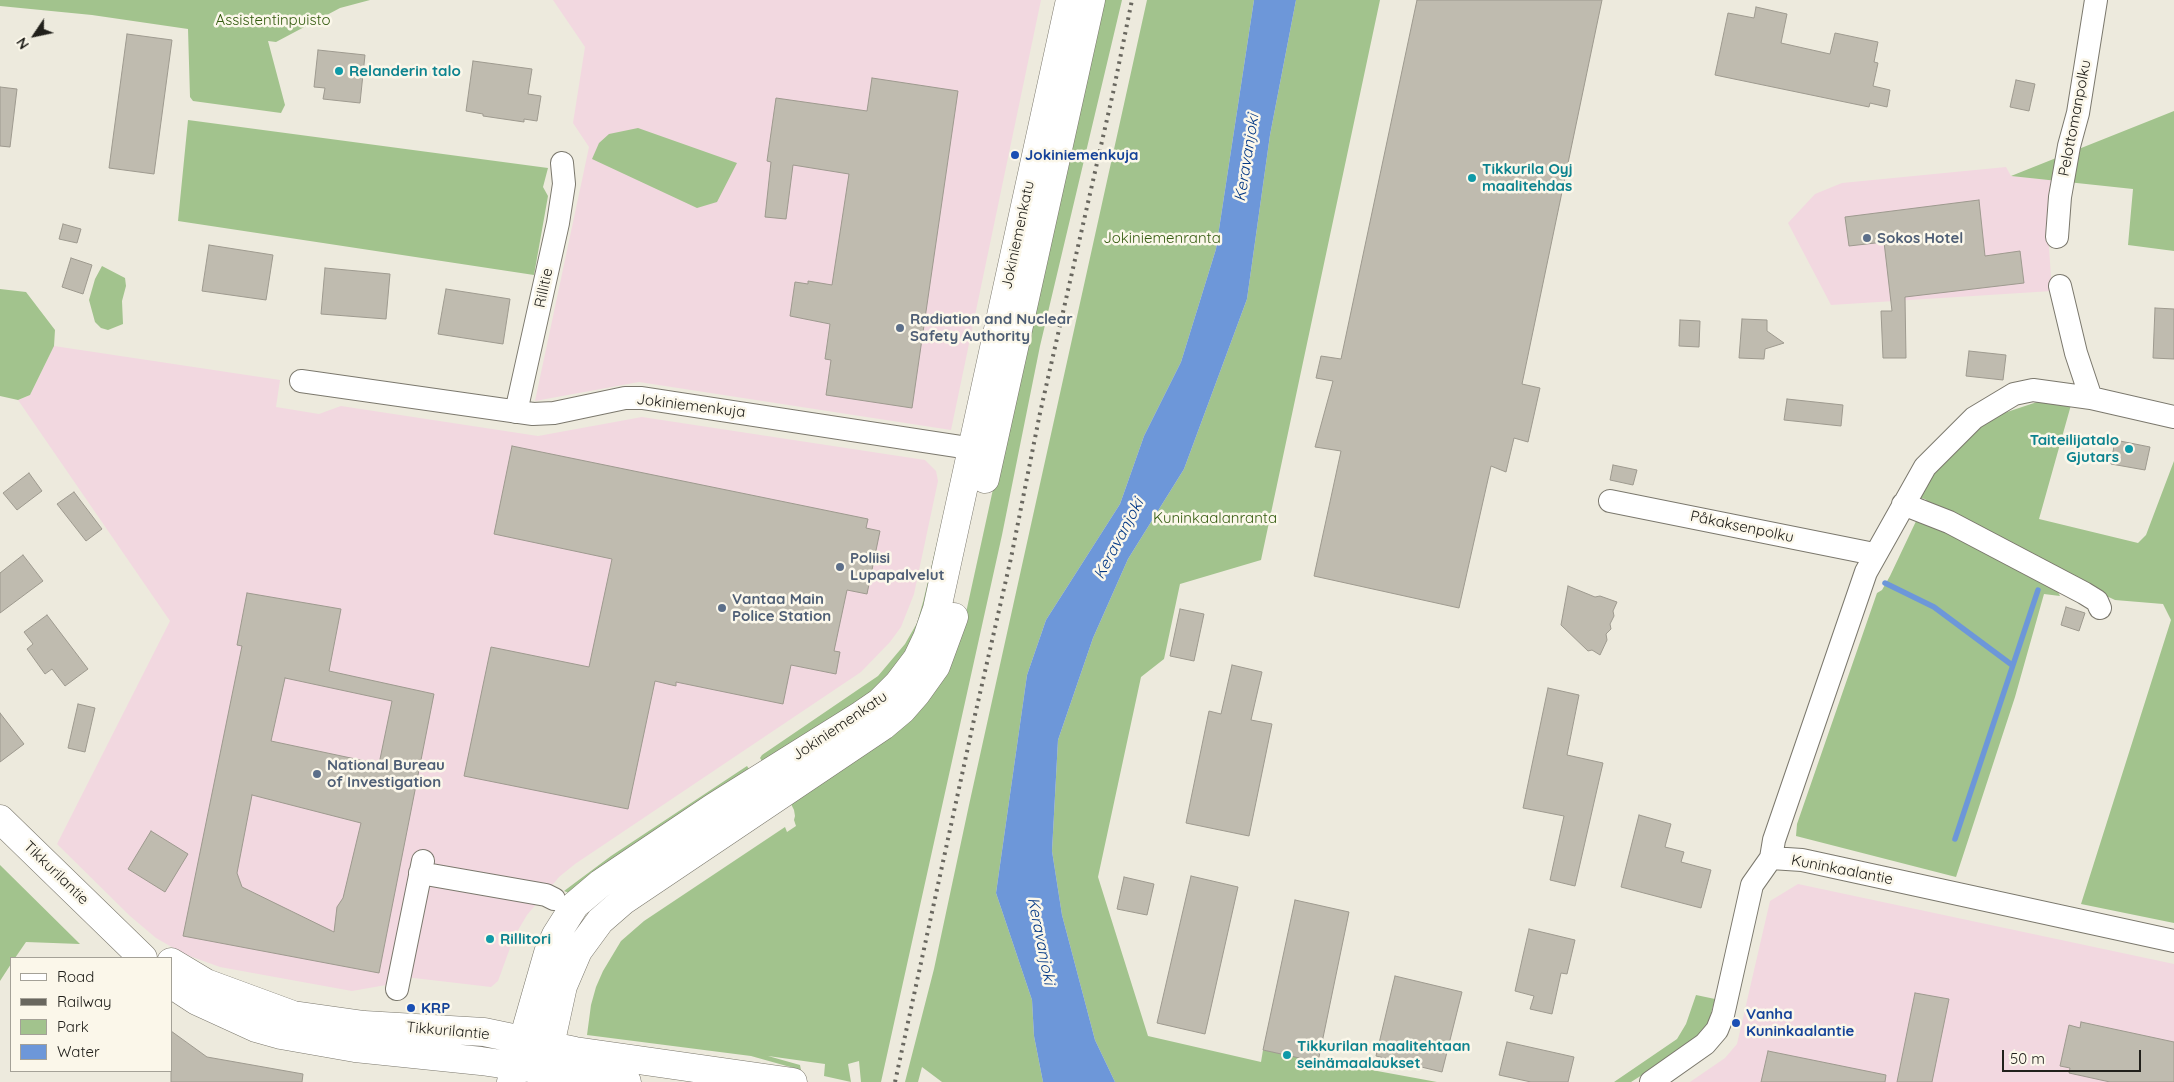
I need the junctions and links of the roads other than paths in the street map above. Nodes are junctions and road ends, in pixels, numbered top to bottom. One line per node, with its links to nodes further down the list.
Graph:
1 (1070, 0): 11 (main road, Jokiniemenkatu)
2 (1091, 0): 11 (main road, Jokiniemenkatu)
3 (2096, 0): 5 (street, Pelottomanpolku)
4 (562, 163): 9 (street, Rillitie)
5 (2057, 237)
6 (2060, 286): 8 (street)
7 (301, 381): 9 (street, Jokiniemenkuja)
8 (2091, 398): 10 (street); 13 (street)
9 (516, 412): 11 (street, Jokiniemenkuja)
10 (2174, 418)
11 (981, 451): 26 (main road, Jokiniemenkatu); 27 (main road, Jokiniemenkatu)
12 (1610, 502): 14 (street, Påkaksenpolku)
13 (1903, 504): 14 (street); 15 (street)
14 (1874, 554): 17 (street)
15 (2100, 608)
16 (0, 819): 19 (main road, Tikkurilantie)
17 (1771, 858): 20 (street, Kuninkaalantie); 30 (street, Kuninkaalantie)
18 (554, 899): 25 (street)
19 (111, 926): 21 (main road, Tikkurilantie); 22 (main road, Tikkurilantie)
20 (2174, 940)
21 (142, 957)
22 (163, 957)
23 (172, 963): 26 (main road, Tikkurilantie)
24 (172, 985): 26 (main road, Tikkurilantie)
25 (397, 989)
26 (516, 1063): 27 (main road, Tikkurilantie)
27 (545, 1067): 28 (main road, Tikkurilantie); 29 (main road, Tikkurilantie)
28 (627, 1082)
29 (793, 1082)
30 (1651, 1082)

